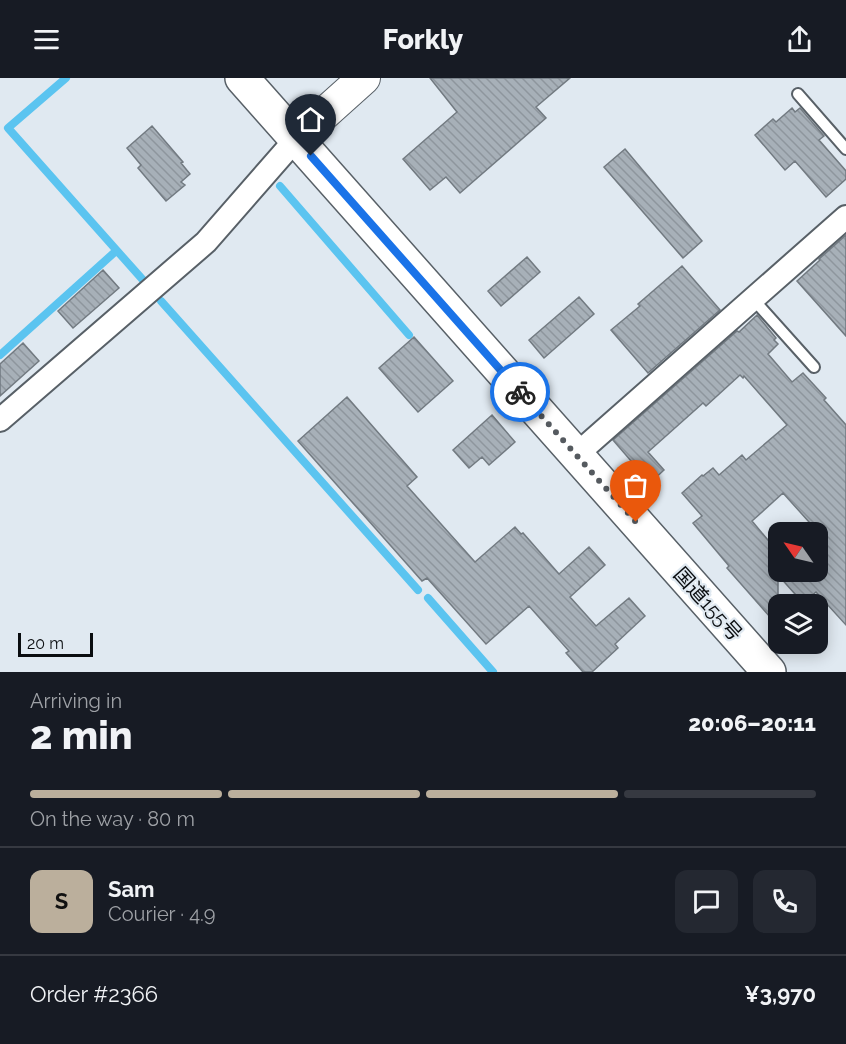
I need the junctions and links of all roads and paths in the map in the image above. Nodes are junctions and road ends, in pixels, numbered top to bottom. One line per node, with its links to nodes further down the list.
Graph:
1 (242, 78): 4 (highway, 国道155号)
2 (364, 78): 4 (street)
3 (798, 94): 5 (lane)
4 (296, 139): 9 (street); 10 (highway, 国道155号)
5 (846, 149)
6 (846, 217): 7 (street)
7 (753, 299): 8 (lane); 10 (street)
8 (814, 367)
9 (0, 420)
10 (576, 455): 11 (highway, 国道155号)
11 (769, 672)

